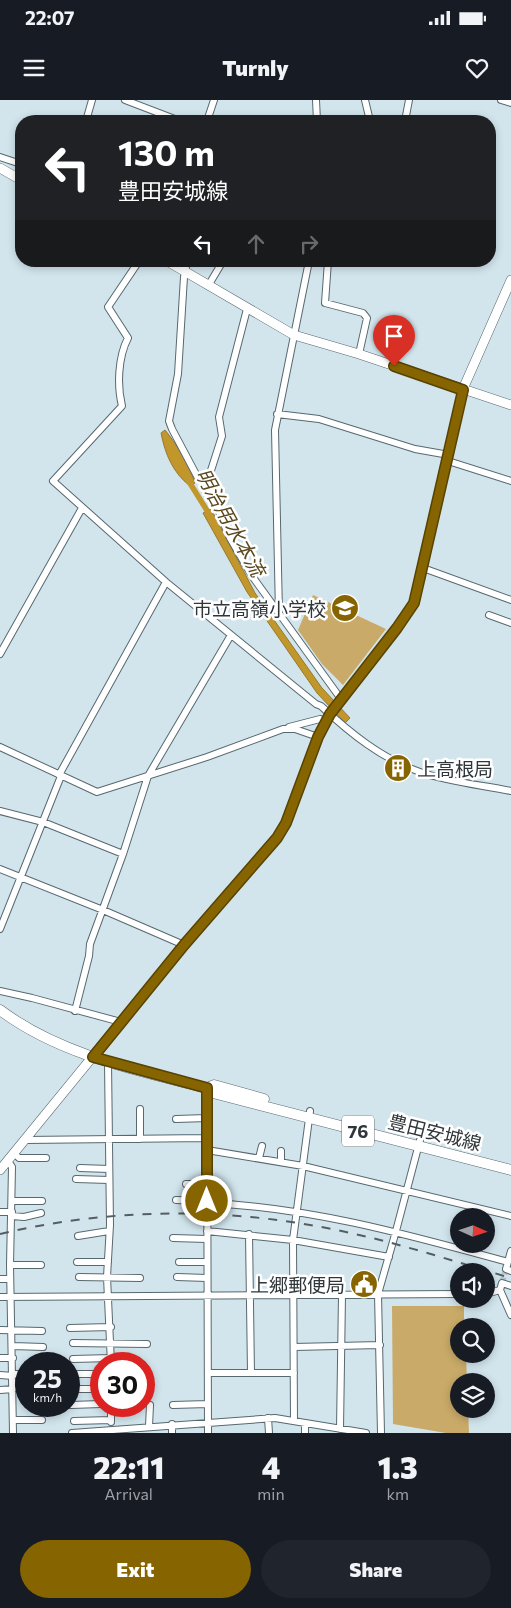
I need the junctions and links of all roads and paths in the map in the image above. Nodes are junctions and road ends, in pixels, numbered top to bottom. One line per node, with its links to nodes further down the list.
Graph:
1 (92, 100): 9 (street)
2 (125, 100): 10 (street)
3 (214, 100): 11 (street)
4 (316, 100): 12 (street)
5 (365, 100): 13 (street)
6 (409, 100): 14 (street)
7 (501, 100): 8 (street)
8 (511, 103)
9 (88, 115)
10 (164, 115)
11 (209, 115)
12 (317, 115)
13 (369, 115)
14 (406, 115)
15 (0, 156): 16 (street)
16 (15, 162)
17 (0, 168): 18 (street)
18 (15, 177)
19 (135, 267): 37 (street)
20 (177, 267): 25 (street)
21 (186, 267): 25 (street)
22 (219, 267): 27 (street)
23 (308, 267): 29 (street)
24 (328, 267): 30 (street)
25 (186, 272): 27 (street); 36 (street)
26 (511, 280): 31 (street)
27 (208, 286): 28 (street)
28 (247, 309): 29 (street); 36 (street)
29 (294, 335): 30 (street); 33 (street)
30 (359, 354): 31 (street)
31 (463, 390): 32 (street); 34 (street)
32 (511, 405)
33 (277, 414): 34 (street); 41 (street)
34 (448, 458): 35 (street); 38 (street)
35 (511, 480)
36 (207, 483): 41 (street)
37 (82, 508): 39 (street); 45 (street)
38 (423, 568): 40 (street); 46 (street)
39 (166, 582): 44 (street); 51 (street)
40 (511, 600)
41 (279, 613): 46 (street)
42 (489, 615): 43 (street)
43 (511, 623)
44 (231, 635): 46 (street); 52 (street)
45 (0, 654)
46 (335, 707): 49 (street); 53 (street)
47 (320, 718): 48 (street)
48 (283, 729): 49 (street); 52 (street)
49 (318, 737): 62 (street)
50 (0, 747): 51 (street)
51 (60, 775): 52 (street); 55 (street)
52 (148, 776): 56 (street)
53 (511, 791)
54 (0, 811): 55 (street)
55 (43, 822): 56 (street); 58 (street)
56 (123, 854): 59 (street)
57 (0, 869): 58 (street)
58 (22, 877): 59 (street); 60 (street)
59 (103, 910): 62 (street); 65 (street)
60 (2, 917): 61 (street)
61 (0, 929)
62 (184, 945): 66 (street)
63 (0, 991): 65 (street)
64 (0, 1010): 67 (main road, 豊田安城線 / 76)
65 (75, 1011): 66 (street)
66 (121, 1022): 67 (street)
67 (93, 1057): 68 (main road, 豊田安城線 / 76); 77 (street)
68 (108, 1062): 69 (main road, 豊田安城線 / 76); 75 (street)
69 (207, 1088): 71 (main road, 豊田安城線 / 76); 72 (street)
70 (140, 1109): 76 (street)
71 (310, 1115): 78 (main road, 豊田安城線 / 76); 88 (street)
72 (207, 1118): 73 (street); 74 (street)
73 (176, 1119)
74 (207, 1138): 76 (street); 80 (street)
75 (109, 1139): 76 (street); 77 (street); 90 (street)
76 (140, 1139)
77 (25, 1140): 82 (street)
78 (419, 1143): 87 (main road, 豊田安城線 / 76); 92 (main road, 豊田安城線 / 76); 97 (street)
79 (262, 1146): 84 (street)
80 (207, 1150): 84 (street); 96 (street)
81 (282, 1151): 86 (street)
82 (14, 1153): 83 (street); 85 (street)
83 (46, 1158)
84 (259, 1158): 86 (street)
85 (8, 1161): 91 (street); 99 (street)
86 (281, 1162): 88 (street)
87 (511, 1163)
88 (303, 1166): 97 (street); 102 (street)
89 (80, 1168): 90 (street)
90 (109, 1169): 94 (street)
91 (0, 1170)
92 (511, 1170)
93 (76, 1179): 94 (street)
94 (109, 1180): 107 (street)
95 (186, 1184): 96 (street)
96 (207, 1184): 101 (street)
97 (407, 1191): 106 (street); 109 (street)
98 (176, 1200): 101 (street)
99 (12, 1201): 100 (street); 105 (street)
100 (42, 1201)
101 (207, 1202): 102 (street); 108 (street)
102 (297, 1211): 109 (street); 114 (street)
103 (0, 1212): 105 (street)
104 (41, 1213): 105 (street)
105 (12, 1214): 122 (street)
106 (511, 1216)
107 (109, 1231): 111 (street); 118 (street)
108 (207, 1231): 110 (street); 113 (street)
109 (396, 1231): 116 (street); 121 (street)
110 (249, 1234): 114 (street); 139 (street)
111 (78, 1236)
112 (172, 1238): 113 (street)
113 (207, 1239): 120 (street)
114 (293, 1240): 116 (street); 140 (street)
115 (511, 1251): 121 (street)
116 (389, 1257): 135 (street)
117 (77, 1262): 118 (street)
118 (108, 1262): 126 (street)
119 (179, 1262): 120 (street)
120 (207, 1262): 129 (street)
121 (508, 1262): 124 (street)
122 (10, 1265): 123 (street); 131 (street)
123 (40, 1265)
124 (511, 1271)
125 (79, 1277): 126 (street)
126 (107, 1277): 128 (street); 143 (street)
127 (177, 1277): 129 (street)
128 (140, 1278)
129 (207, 1278): 137 (street)
130 (0, 1279): 131 (street)
131 (10, 1279): 142 (street)
132 (511, 1286): 133 (street)
133 (500, 1290): 134 (street); 144 (street)
134 (495, 1291)
135 (378, 1294): 136 (street); 138 (street); 154 (street)
136 (450, 1294)
137 (208, 1295): 139 (street); 143 (street); 161 (street)
138 (342, 1295): 140 (street); 153 (street)
139 (250, 1296): 140 (street); 162 (street)
140 (293, 1296): 157 (street)
141 (0, 1297): 142 (street)
142 (10, 1297): 143 (street); 148 (street)
143 (110, 1298): 145 (street)
144 (511, 1315)
145 (111, 1327): 146 (street); 151 (street)
146 (70, 1328)
147 (0, 1330): 148 (street)
148 (11, 1330): 149 (street); 155 (street)
149 (42, 1331)
150 (73, 1343): 151 (street)
151 (111, 1343): 152 (street); 158 (street)
152 (147, 1344)
153 (341, 1345): 154 (street); 157 (street); 181 (street)
154 (380, 1345): 190 (street)
155 (13, 1346): 156 (street); 160 (street)
156 (43, 1347)
157 (294, 1347): 163 (street)
158 (111, 1352)
159 (0, 1358): 160 (street)
160 (13, 1358): 165 (street)
161 (208, 1373): 162 (street); 168 (street)
162 (251, 1373): 163 (street)
163 (294, 1373): 177 (street)
164 (0, 1375): 165 (street)
165 (13, 1375): 166 (street)
166 (13, 1389): 167 (street); 172 (street)
167 (0, 1390)
168 (208, 1404): 169 (street); 176 (street)
169 (173, 1405)
170 (149, 1417): 180 (street)
171 (268, 1418): 176 (street); 177 (street); 187 (street)
172 (13, 1420): 173 (street); 183 (street)
173 (42, 1420)
174 (111, 1420): 175 (street); 182 (street)
175 (74, 1421)
176 (208, 1421): 179 (street); 186 (street)
177 (294, 1421): 178 (street)
178 (305, 1422): 181 (street); 188 (street)
179 (172, 1424): 180 (street); 185 (street)
180 (149, 1426): 182 (street)
181 (340, 1429): 189 (street)
182 (111, 1431): 184 (street)
183 (13, 1433)
184 (72, 1433)
185 (172, 1433)
186 (208, 1433)
187 (269, 1433)
188 (305, 1433)
189 (366, 1433)
190 (381, 1433)

